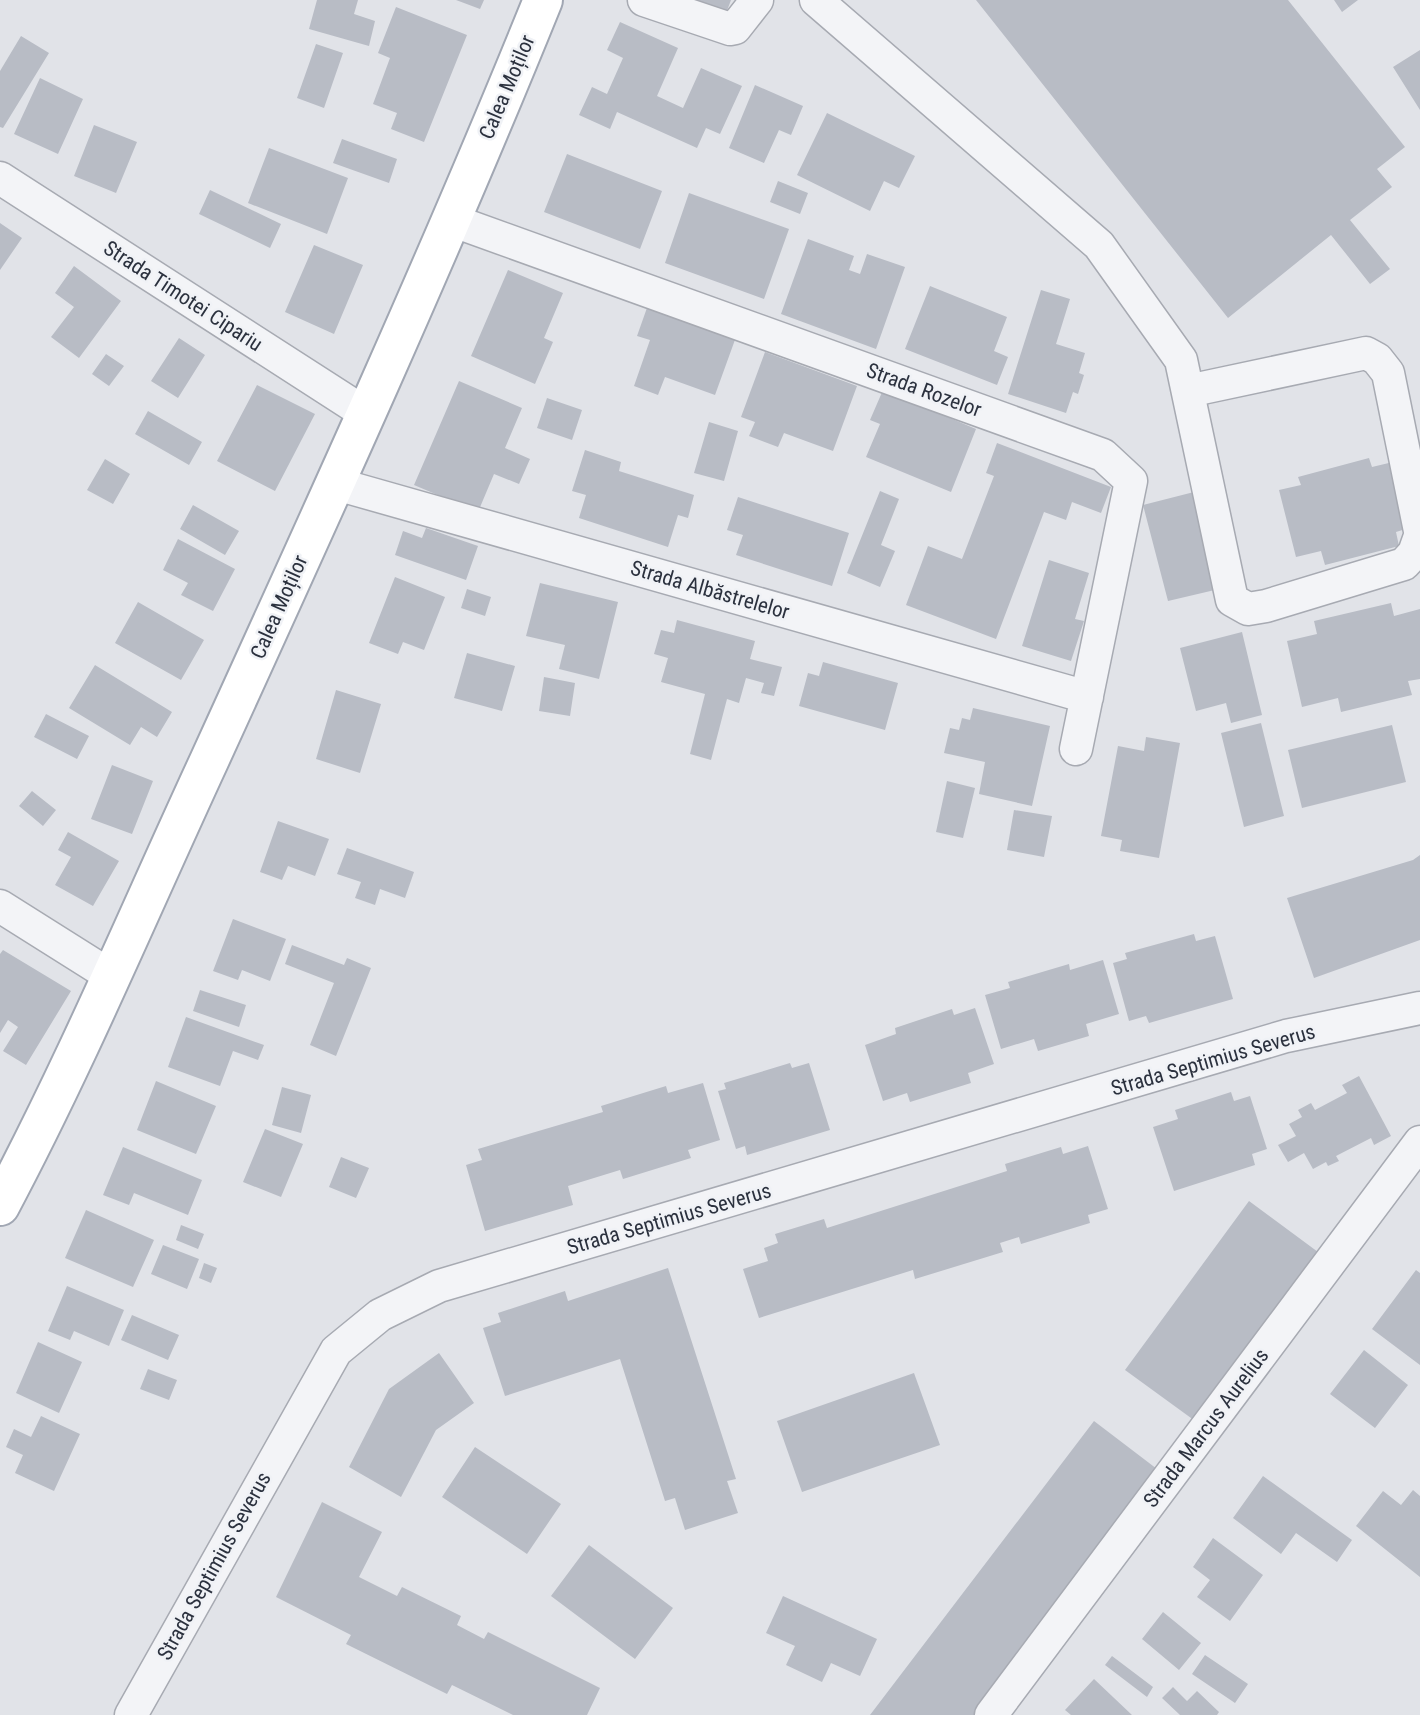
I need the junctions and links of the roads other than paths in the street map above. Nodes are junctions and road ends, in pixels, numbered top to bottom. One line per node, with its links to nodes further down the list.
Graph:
1 (543, 0): 6 (main road, Calea Moților)
2 (643, 0): 3 (street)
3 (757, 0)
4 (816, 0): 7 (street)
5 (0, 178): 8 (street, Strada Timotei Cipariu)
6 (451, 220): 8 (main road, Calea Moților); 11 (street, Strada Rozelor)
7 (1188, 391): 10 (street); 10 (street)
8 (365, 413): 9 (main road, Calea Moților)
9 (333, 483): 11 (street, Strada Albăstrelelor); 14 (main road, Calea Moților)
10 (1420, 534)
11 (1087, 697): 12 (street, Strada Rozelor)
12 (1076, 749)
13 (0, 906): 14 (street)
14 (111, 976): 17 (main road, Calea Moților)
15 (1420, 1008): 18 (street, Strada Septimius Severus)
16 (1420, 1142): 19 (street, Strada Marcus Aurelius)
17 (0, 1206)
18 (131, 1715)
19 (991, 1715)

